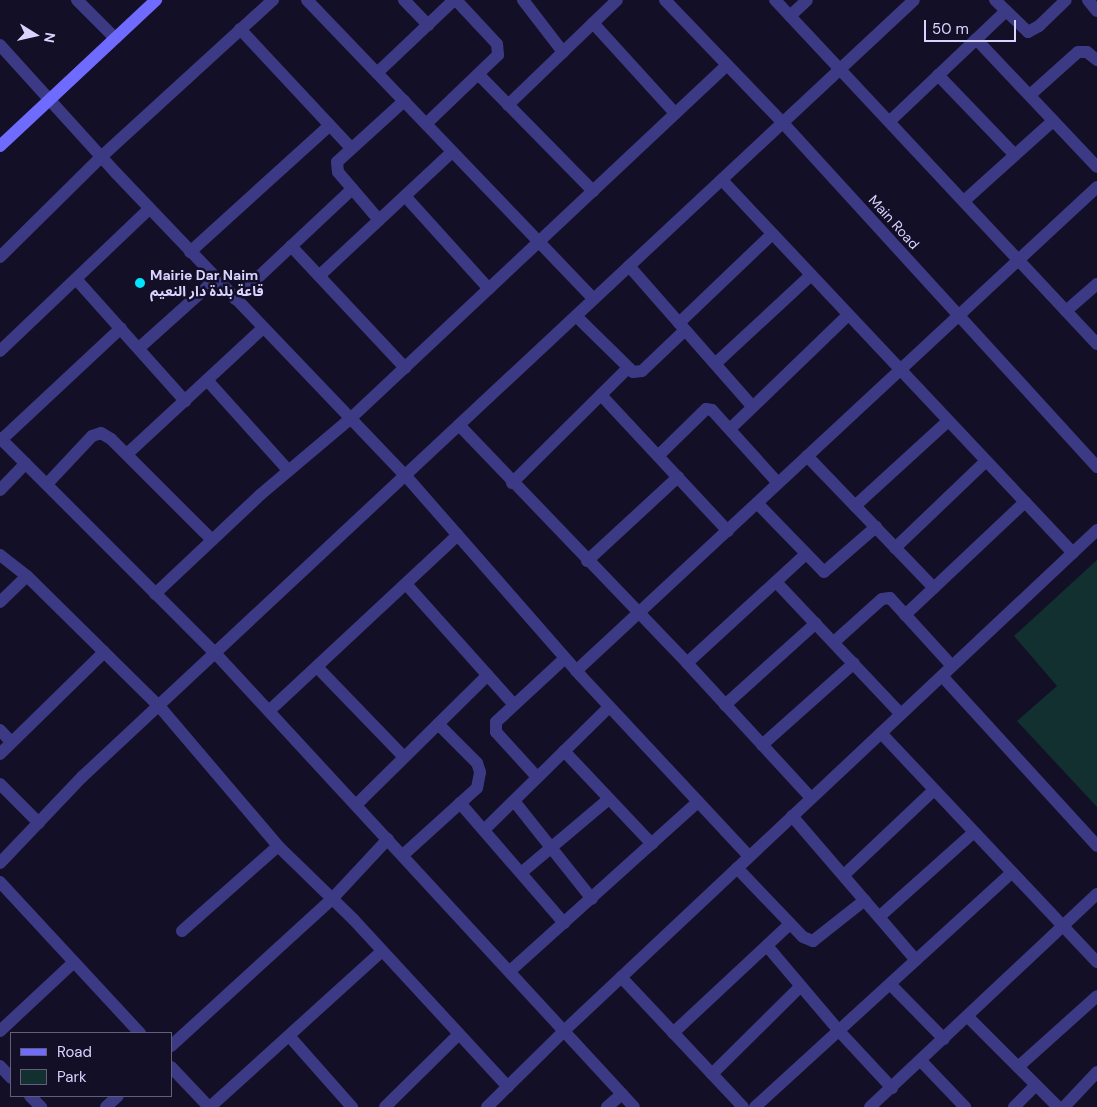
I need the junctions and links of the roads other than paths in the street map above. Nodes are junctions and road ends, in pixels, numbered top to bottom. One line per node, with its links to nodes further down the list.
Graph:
1 (77, 0): 20 (street)
2 (156, 0): 20 (street)
3 (273, 0): 19 (street)
4 (307, 0): 27 (street)
5 (404, 0): 18 (street)
6 (455, 0): 18 (street); 28 (street)
7 (523, 0): 23 (street)
8 (616, 0): 17 (street)
9 (665, 0): 25 (street, Main Road)
10 (775, 0): 16 (street)
11 (807, 0): 16 (street)
12 (914, 0): 26 (street)
13 (995, 0): 15 (street)
14 (1066, 0): 15 (street)
15 (1006, 11): 21 (street)
16 (790, 16): 26 (street)
17 (593, 23): 23 (street); 34 (street)
18 (428, 25): 27 (street)
19 (240, 30): 39 (street); 44 (street)
20 (115, 38): 31 (street)
21 (976, 39): 29 (street); 30 (street)
22 (0, 45): 31 (street)
23 (563, 52): 33 (street)
24 (1097, 60): 30 (street)
25 (727, 65): 34 (street); 37 (street, Main Road)
26 (841, 68): 35 (street); 37 (street)
27 (378, 73): 32 (street)
28 (479, 75): 33 (street); 38 (street)
29 (938, 75): 35 (street); 43 (street)
30 (1030, 95): 36 (street)
31 (51, 99): 40 (street); 44 (street)
32 (404, 101): 38 (street); 41 (street)
33 (508, 105): 49 (street)
34 (676, 113): 49 (street)
35 (890, 121): 51 (street)
36 (1053, 121): 43 (street); 45 (street)
37 (782, 123): 46 (street); 72 (street, Main Road)
38 (426, 124): 42 (street)
39 (329, 126): 41 (street); 57 (street)
40 (0, 146)
41 (351, 148): 48 (street)
42 (452, 152): 50 (street); 55 (street)
43 (1015, 155): 51 (street)
44 (101, 157): 52 (street); 58 (street)
45 (1097, 167)
46 (722, 180): 54 (street); 60 (street)
47 (1097, 187): 59 (street)
48 (352, 189): 53 (street); 56 (street)
49 (592, 191): 55 (street)
50 (405, 196): 53 (street); 66 (street)
51 (964, 200): 59 (street)
52 (149, 209): 57 (street); 63 (street)
53 (379, 220): 62 (street)
54 (772, 234): 61 (street); 73 (street)
55 (539, 242): 66 (street); 68 (street)
56 (292, 246): 62 (street); 67 (street)
57 (190, 252): 64 (street)
58 (0, 257)
59 (1018, 260): 69 (street); 72 (street)
60 (629, 266): 68 (street); 73 (street)
61 (811, 275): 70 (street); 79 (street)
62 (319, 276): 80 (street)
63 (76, 279): 74 (street); 78 (street)
64 (216, 279): 67 (street); 77 (street)
65 (1097, 284): 69 (street)
66 (489, 289): 80 (street)
67 (235, 299): 75 (street)
68 (594, 299): 71 (street)
69 (1066, 311): 76 (street)
70 (848, 315): 82 (street); 86 (street)
71 (576, 316): 81 (street); 89 (street)
72 (958, 316): 82 (street); 97 (street, Main Road)
73 (682, 326): 79 (street); 81 (street)
74 (121, 328): 77 (street); 91 (street)
75 (263, 328): 83 (street); 87 (street)
76 (1097, 344)
77 (138, 348): 85 (street)
78 (0, 351)
79 (715, 364): 86 (street)
80 (404, 368): 87 (street)
81 (628, 368): 84 (street)
82 (900, 370): 88 (street); 94 (street)
83 (207, 380): 85 (street); 98 (street)
84 (601, 395): 93 (street); 101 (street)
85 (185, 401): 92 (street)
86 (752, 406): 90 (street)
87 (350, 420): 98 (street); 99 (street)
88 (948, 421): 95 (street); 107 (street)
89 (459, 425): 99 (street); 101 (street)
90 (730, 428): 93 (street); 102 (street)
91 (1, 439): 96 (street)
92 (127, 454): 103 (street); 112 (street)
93 (658, 456): 100 (street)
94 (807, 456): 102 (street); 107 (street)
95 (986, 462): 105 (street); 113 (street)
96 (26, 463): 103 (street); 104 (street)
97 (1097, 467)
98 (289, 471): 112 (street)
99 (405, 476): 111 (street); 129 (street)
100 (678, 477): 109 (street); 117 (street)
101 (512, 483): 117 (street)
102 (778, 483): 106 (street)
103 (47, 484): 122 (street)
104 (0, 490)
105 (1024, 502): 114 (street); 121 (street)
106 (757, 503): 109 (street); 116 (street)
107 (855, 506): 108 (street)
108 (876, 527): 113 (street); 116 (street)
109 (728, 530): 124 (street)
110 (1097, 530): 114 (street)
111 (458, 535): 120 (street); 130 (street)
112 (212, 540): 122 (street)
113 (895, 548): 121 (street)
114 (1073, 553): 133 (street)
115 (0, 555): 118 (street)
116 (805, 555): 119 (street)
117 (587, 561): 124 (street)
118 (27, 576): 123 (street); 128 (street)
119 (778, 583): 126 (street); 131 (street)
120 (406, 584): 134 (street); 136 (street)
121 (934, 588): 125 (street)
122 (155, 594): 129 (street)
123 (0, 602)
124 (638, 614): 131 (street); 135 (street)
125 (905, 615): 127 (street); 133 (street)
126 (816, 623): 127 (street); 138 (street)
127 (834, 642): 132 (street)
128 (104, 652): 140 (street); 147 (street)
129 (216, 654): 140 (street); 142 (street)
130 (565, 658): 135 (street); 139 (street)
131 (687, 663): 138 (street)
132 (854, 663): 143 (street); 148 (street)
133 (952, 666): 137 (street)
134 (316, 667): 142 (street); 151 (street)
135 (576, 671): 141 (street)
136 (488, 675): 139 (street); 144 (street)
137 (942, 676): 143 (street); 168 (street)
138 (725, 704): 148 (street)
139 (514, 705): 152 (street)
140 (159, 706): 162 (street); 167 (street)
141 (609, 707): 149 (street); 158 (street)
142 (269, 711): 160 (street)
143 (901, 714): 146 (street)
144 (438, 724): 151 (street); 159 (street)
145 (0, 730): 147 (street)
146 (881, 733): 154 (street); 155 (street)
147 (11, 742): 150 (street)
148 (762, 745): 155 (street)
149 (564, 751): 152 (street); 156 (street)
150 (0, 754)
151 (404, 757): 160 (street)
152 (537, 778): 157 (street)
153 (0, 784): 162 (street)
154 (934, 790): 164 (street); 176 (street)
155 (811, 798): 161 (street)
156 (610, 799): 166 (street); 169 (street)
157 (514, 801): 163 (street); 169 (street)
158 (698, 802): 166 (street); 171 (street)
159 (460, 803): 163 (street); 170 (street)
160 (356, 805): 165 (street)
161 (792, 816): 171 (street); 176 (street)
162 (39, 823): 172 (street)
163 (484, 830): 175 (street)
164 (974, 832): 174 (street); 182 (street)
165 (388, 839): 170 (street); 180 (street)
166 (652, 844): 179 (street)
167 (278, 846): 180 (street); 186 (street)
168 (1097, 846)
169 (552, 848): 175 (street); 179 (street)
170 (403, 855): 192 (street)
171 (749, 856): 173 (street)
172 (0, 863)
173 (737, 868): 184 (street); 193 (street)
174 (1012, 872): 185 (street); 189 (street)
175 (521, 873): 183 (street)
176 (844, 875): 181 (street)
177 (0, 882): 190 (street)
178 (1097, 894): 185 (street)
179 (592, 898): 183 (street)
180 (332, 900): 188 (street); 206 (street)
181 (865, 900): 182 (street); 184 (street)
182 (879, 917): 189 (street)
183 (564, 923): 192 (street)
184 (790, 924): 187 (street)
185 (1063, 927): 191 (street); 197 (street)
186 (182, 930)
187 (767, 946): 195 (street); 202 (street)
188 (381, 952): 203 (street); 204 (street)
189 (916, 960): 194 (street)
190 (74, 962): 199 (street); 201 (street)
191 (1097, 962)
192 (510, 971): 198 (street)
193 (621, 977): 198 (street); 202 (street)
194 (890, 984): 200 (street); 205 (street)
195 (801, 986): 200 (street); 212 (street)
196 (1097, 996): 209 (street)
197 (968, 1016): 205 (street); 209 (street)
198 (565, 1030): 215 (street); 217 (street)
199 (0, 1031)
200 (839, 1031): 216 (street); 229 (street)
201 (139, 1032)
202 (673, 1033): 212 (street)
203 (459, 1034): 215 (street); 224 (street)
204 (290, 1037): 222 (street); 223 (street)
205 (944, 1039): 207 (street)
206 (172, 1045)
207 (921, 1061): 216 (street); 231 (street)
208 (0, 1066): 213 (street)
209 (1018, 1067): 214 (street)
210 (172, 1068): 222 (street)
211 (1097, 1072): 234 (street)
212 (712, 1074): 228 (street)
213 (10, 1077)
214 (1036, 1085): 232 (street); 233 (street)
215 (508, 1087): 225 (street)
216 (892, 1088): 230 (street)
217 (622, 1094): 226 (street); 227 (street)
218 (31, 1097): 220 (street)
219 (117, 1097): 221 (street)
220 (41, 1107)
221 (106, 1107)
222 (210, 1107)
223 (352, 1107)
224 (385, 1107)
225 (487, 1107)
226 (607, 1107)
227 (634, 1107)
228 (742, 1107)
229 (756, 1107)
230 (870, 1107)
231 (965, 1107)
232 (1014, 1107)
233 (1058, 1107)
234 (1064, 1107)

